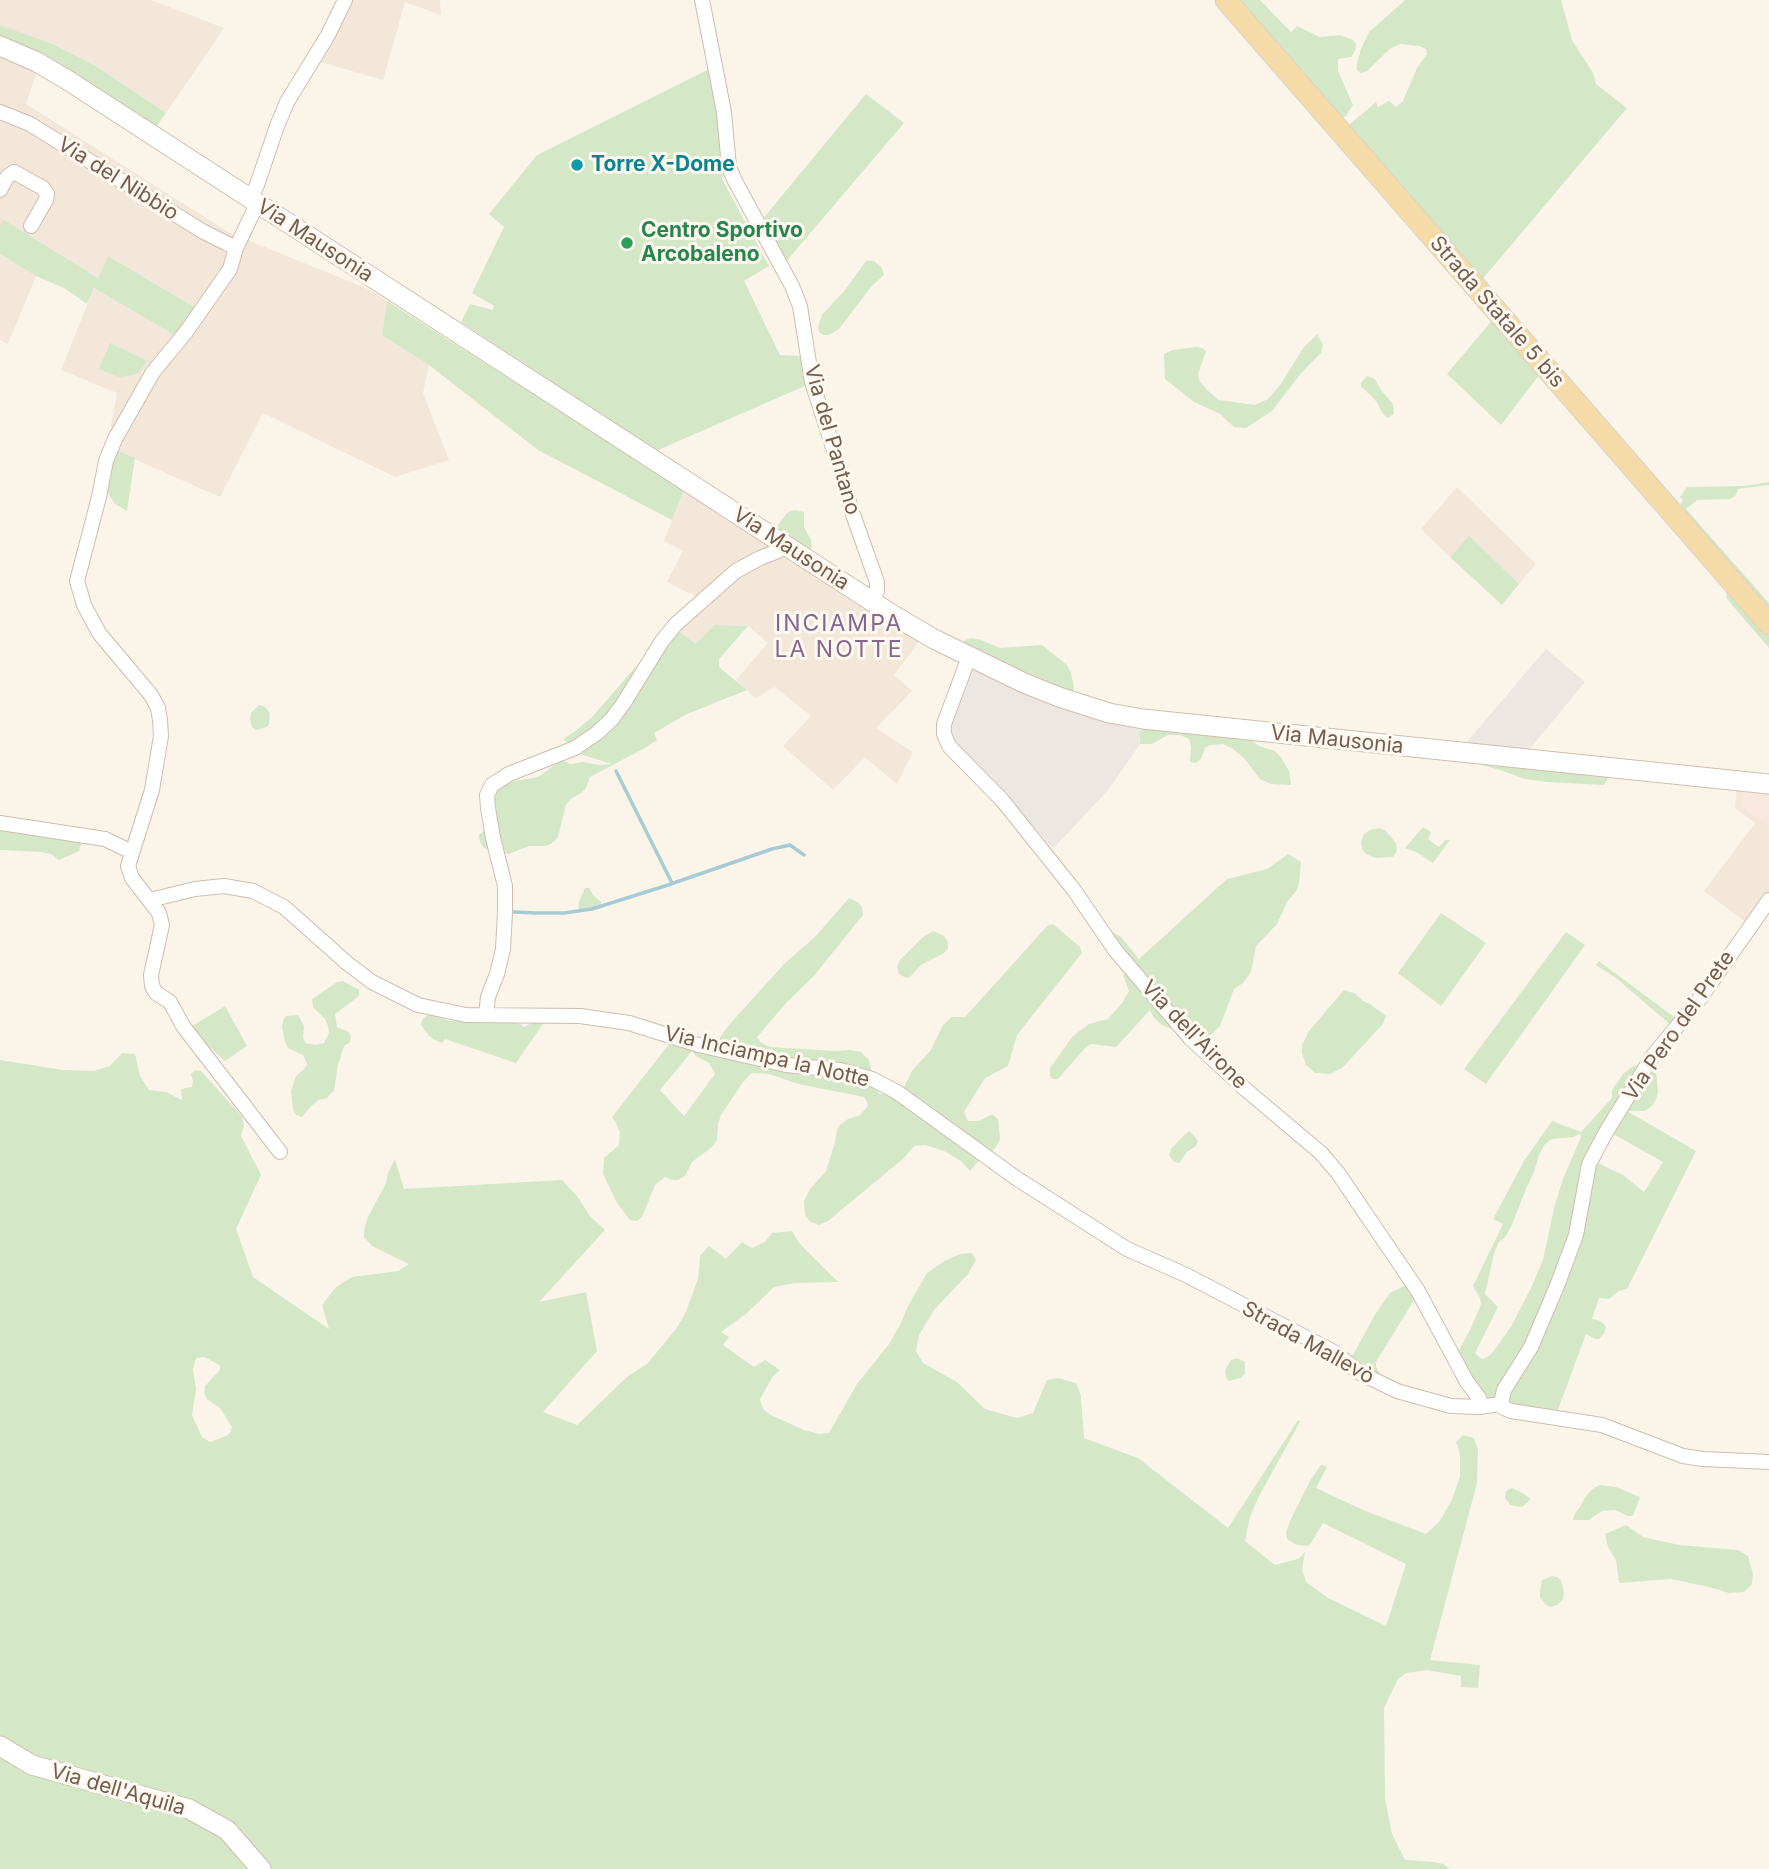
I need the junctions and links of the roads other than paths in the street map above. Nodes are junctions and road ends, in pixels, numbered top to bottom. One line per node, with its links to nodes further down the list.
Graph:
1 (345, 0): 7 (street)
2 (702, 0): 11 (street, Via del Pantano)
3 (1226, 0): 12 (main road, Strada Statale 5 bis)
4 (0, 46): 7 (main road, Via Mausonia)
5 (0, 112): 9 (street, Via del Nibbio)
6 (0, 190): 8 (street)
7 (254, 201): 9 (street); 10 (main road, Via Mausonia)
8 (31, 226)
9 (236, 248): 16 (street)
10 (784, 545): 11 (main road, Via Mausonia); 19 (street)
11 (873, 602): 13 (main road, Via Mausonia)
12 (1769, 624)
13 (970, 657): 14 (main road, Via Mausonia); 23 (street, Via dell'Airone)
14 (1769, 784)
15 (0, 823): 16 (street)
16 (132, 852): 17 (street)
17 (150, 900): 19 (street, Via Inciampa la Notte); 20 (street)
18 (1769, 900): 22 (street, Via Pero del Prete)
19 (486, 1015): 21 (street, Via Inciampa la Notte)
20 (281, 1152)
21 (1088, 1225): 23 (street, Strada Mallevò)
22 (1501, 1404): 23 (street, Strada Mallevò); 24 (street)
23 (1482, 1406)
24 (1769, 1462)
25 (0, 1746): 26 (main road, Via dell'Aquila)
26 (261, 1869)

